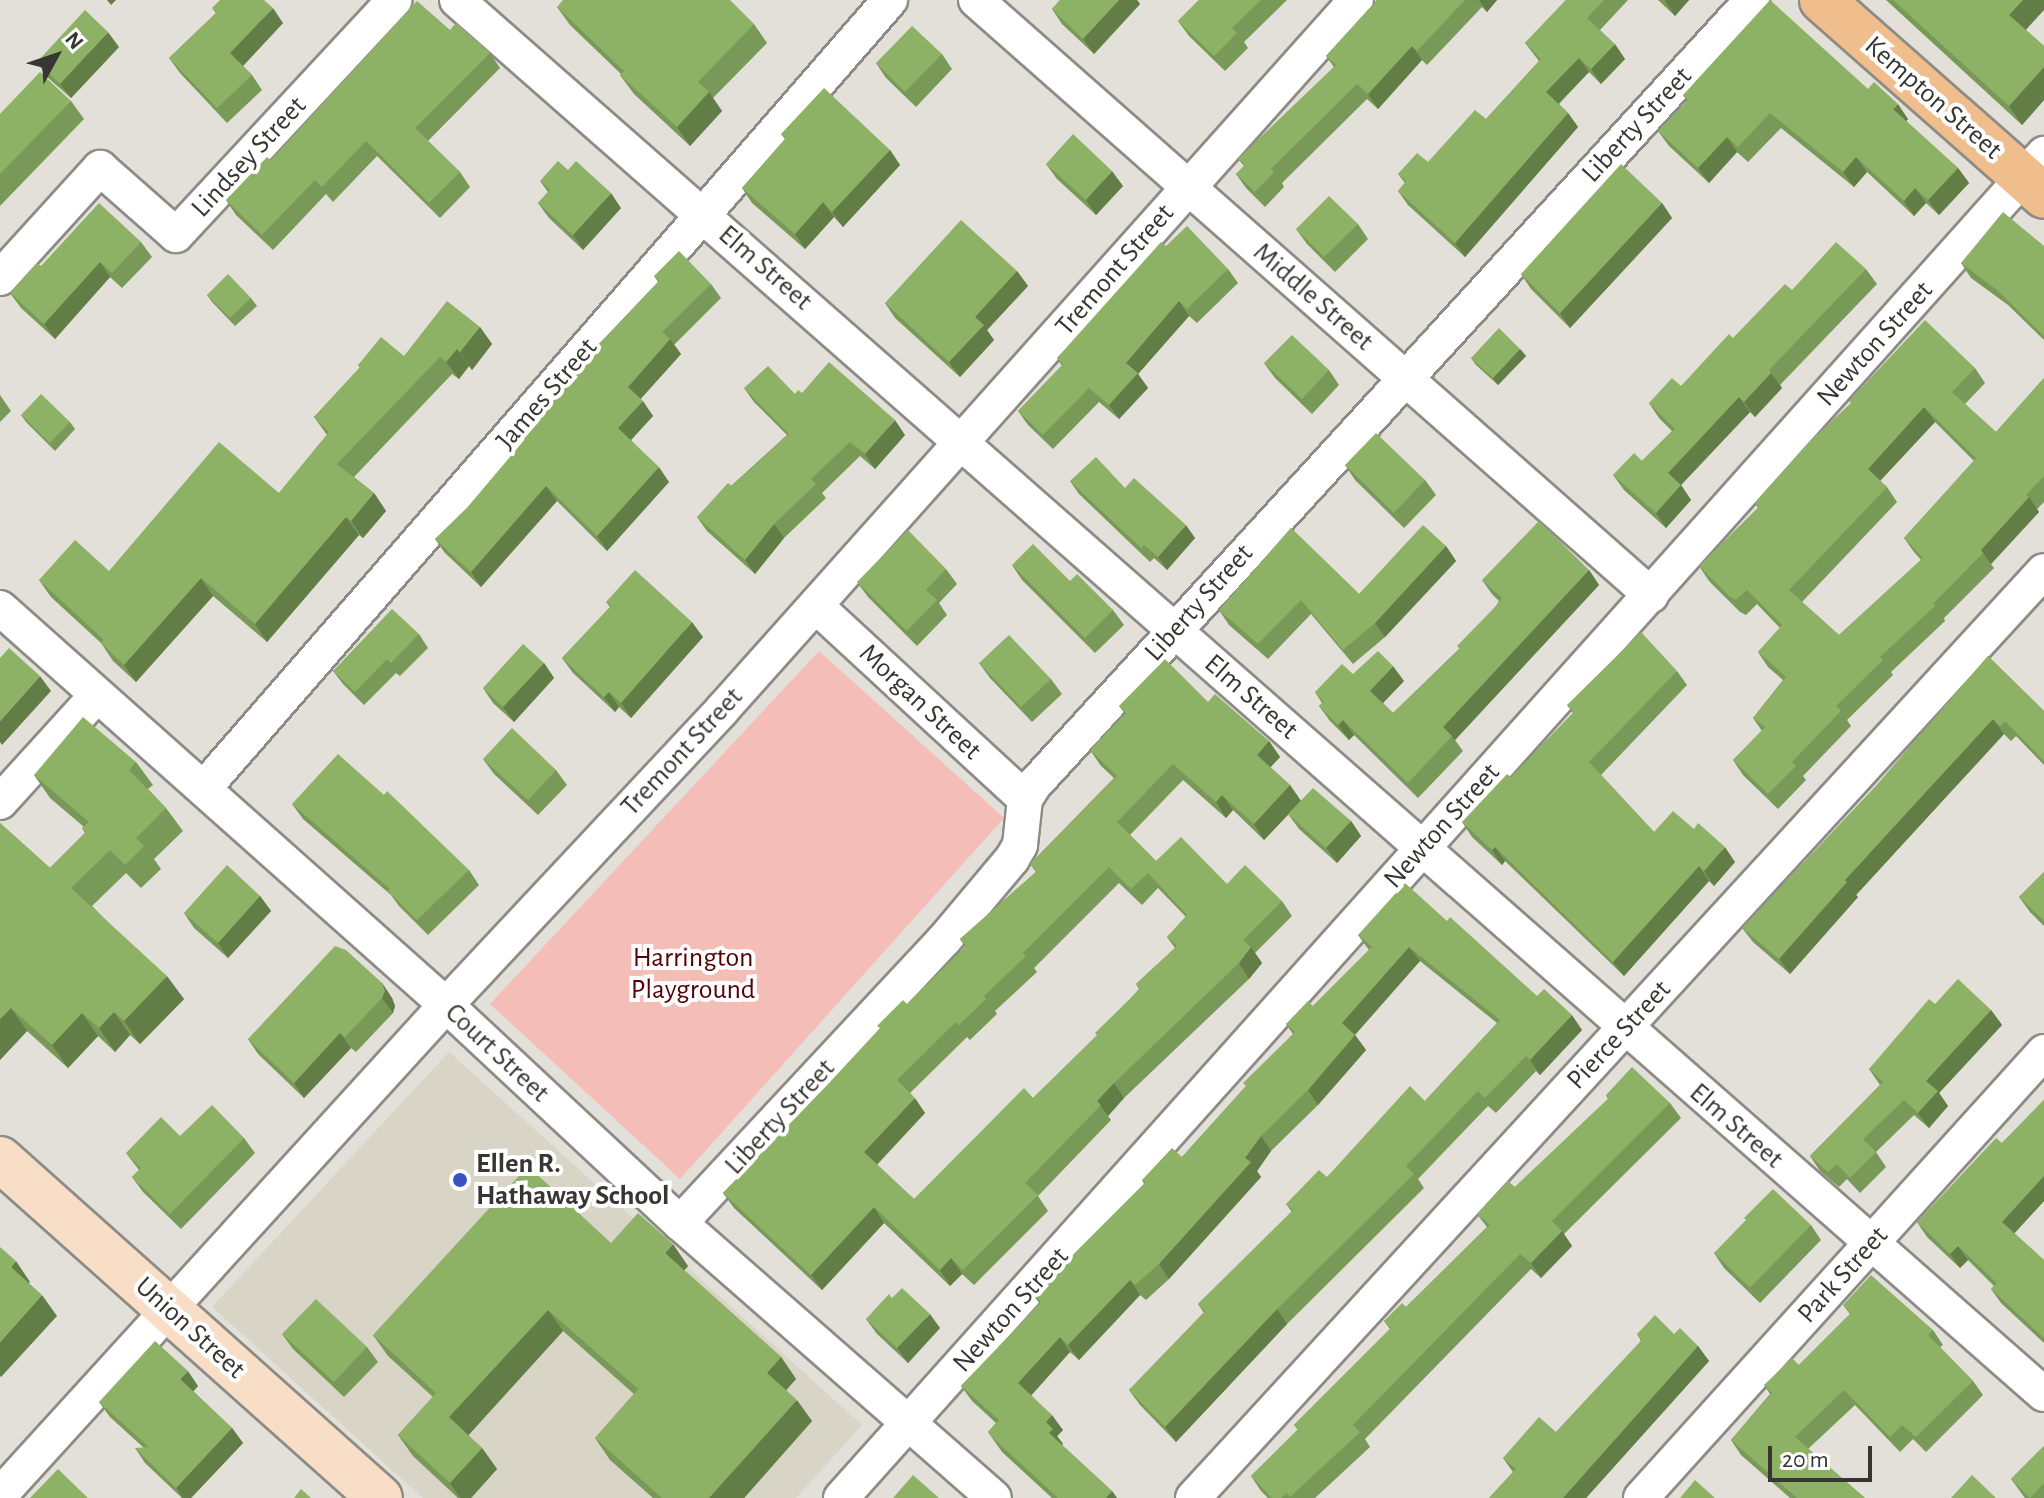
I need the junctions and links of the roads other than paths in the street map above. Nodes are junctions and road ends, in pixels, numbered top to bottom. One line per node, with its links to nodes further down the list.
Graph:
1 (394, 0): 11 (street, Lindsey Street)
2 (457, 0): 10 (street, Elm Street)
3 (890, 0): 10 (street, James Street)
4 (976, 0): 9 (street, Middle Street)
5 (1356, 0): 9 (street, Tremont Street)
6 (1752, 0): 12 (street, Liberty Street)
7 (1822, 0): 8 (main road, Kempton Street)
8 (2037, 176): 15 (street, Newton Street)
9 (1188, 187): 12 (street, Middle Street); 13 (street, Tremont Street)
10 (704, 214): 13 (street, Elm Street); 20 (street, James Street)
11 (0, 278)
12 (1406, 379): 15 (street, Middle Street); 18 (street, Liberty Street)
13 (963, 443): 16 (street, Tremont Street); 18 (street, Elm Street)
14 (2044, 571): 25 (street, Pierce Street)
15 (1651, 595): 23 (street, Newton Street)
16 (816, 606): 21 (street, Morgan Street); 24 (street, Tremont Street)
17 (0, 608): 19 (street, Court Street)
18 (1175, 630): 21 (street, Liberty Street); 23 (street, Elm Street)
19 (97, 695): 20 (street, Court Street); 22 (street)
20 (204, 788): 24 (street, Court Street)
21 (1025, 799): 28 (street, Liberty Street)
22 (0, 802)
23 (1423, 847): 25 (street, Elm Street); 32 (street, Newton Street)
24 (446, 1005): 28 (street, Court Street); 30 (street, Tremont Street)
25 (1625, 1028): 29 (street, Elm Street); 37 (street, Pierce Street)
26 (2044, 1052): 29 (street, Park Street)
27 (0, 1159): 30 (main road, Union Street)
28 (680, 1223): 32 (street, Court Street)
29 (1871, 1245): 31 (street, Elm Street); 38 (street, Park Street)
30 (171, 1310): 33 (street, Tremont Street); 34 (main road, Union Street)
31 (2044, 1394)
32 (908, 1425): 35 (street, Newton Street); 36 (street, Court Street)
33 (0, 1495)
34 (380, 1498)
35 (841, 1498)
36 (994, 1498)
37 (1193, 1498)
38 (1641, 1498)

